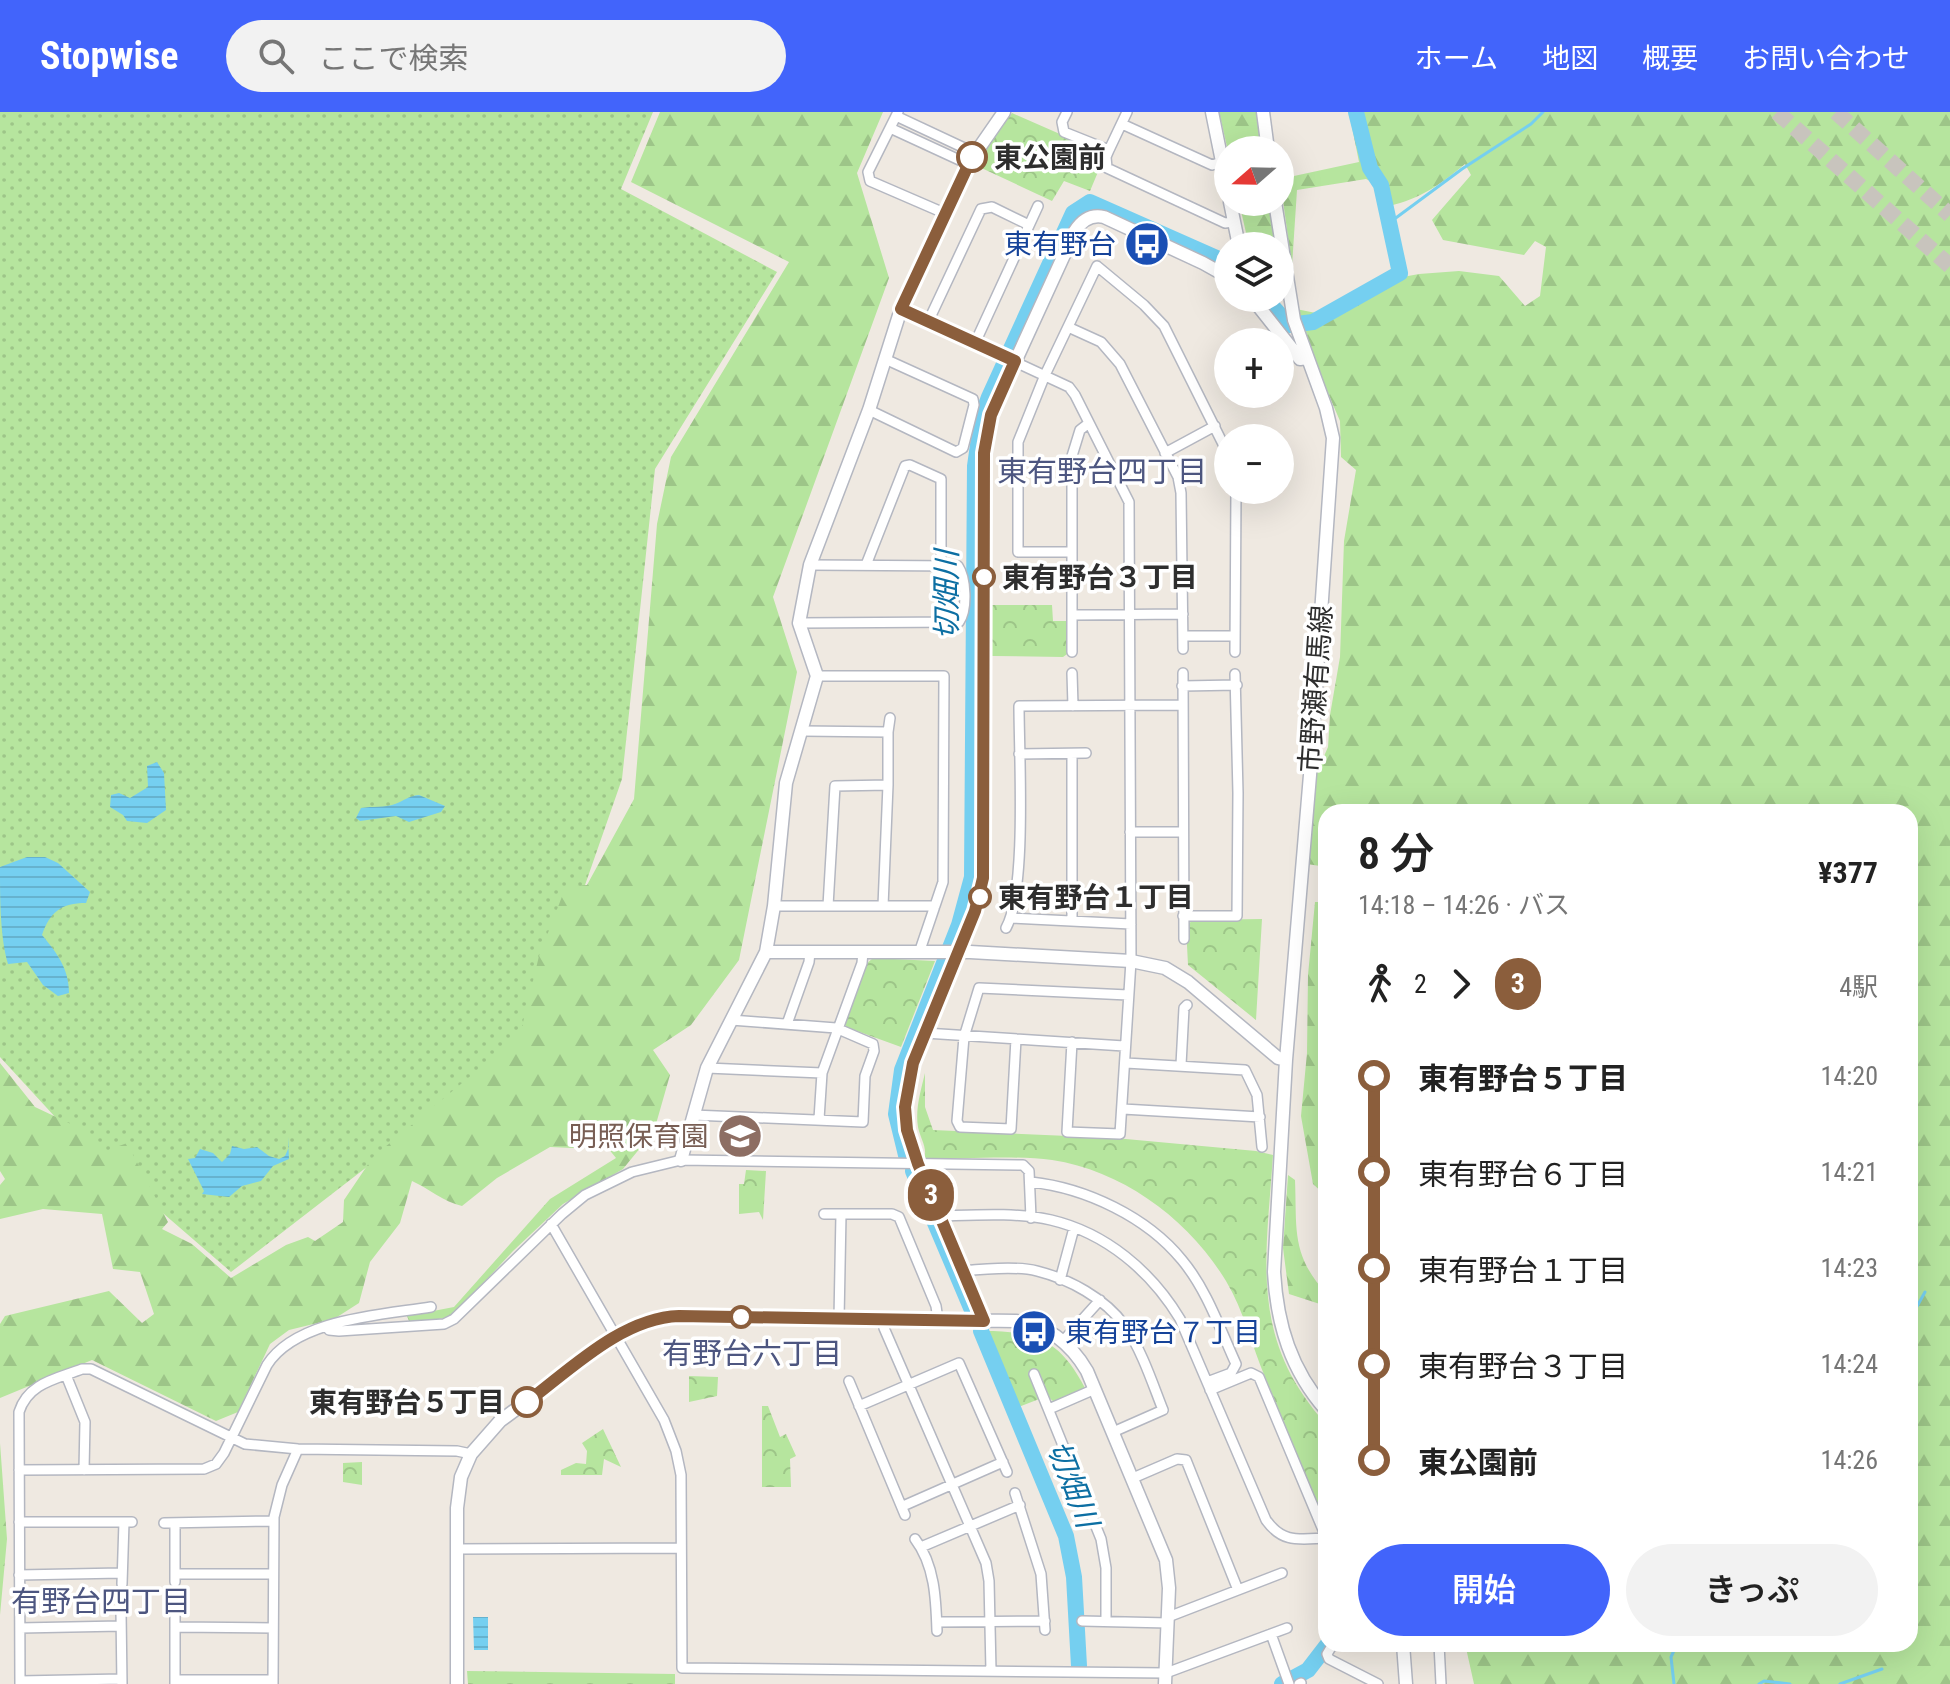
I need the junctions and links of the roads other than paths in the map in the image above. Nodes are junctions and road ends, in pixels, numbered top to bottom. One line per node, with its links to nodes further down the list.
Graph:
1 (1004, 112): 12 (street)
2 (1067, 112): 11 (street)
3 (1127, 112): 7 (street)
4 (1212, 112): 9 (street)
5 (1263, 112): 10 (street)
6 (897, 114): 8 (street); 12 (street)
7 (1122, 124): 11 (street); 13 (street)
8 (890, 128): 12 (street); 15 (street)
9 (1217, 136)
10 (1266, 136)
11 (1109, 150): 18 (street)
12 (971, 159): 15 (street)
13 (1214, 164)
14 (1038, 206): 19 (street)
15 (944, 213): 22 (street)
16 (1233, 216): 18 (street)
17 (1277, 216): 27 (street, 市野瀬有馬線)
18 (1234, 222): 20 (street)
19 (1029, 225): 24 (street); 26 (street)
20 (1236, 232)
21 (1214, 269): 29 (street)
22 (901, 309): 24 (street); 28 (street)
23 (1263, 312): 27 (street)
24 (928, 322): 26 (street)
25 (1068, 327): 30 (street); 33 (street); 35 (street)
26 (975, 343): 29 (street)
27 (1306, 358): 90 (street, 市野瀬有馬線)
28 (885, 359): 31 (street); 31 (street)
29 (1015, 361): 30 (street); 78 (street)
30 (1045, 375): 32 (street); 37 (street)
31 (869, 410): 38 (street)
32 (1089, 423): 37 (street); 41 (street)
33 (1214, 424)
34 (1214, 427): 35 (street)
35 (1165, 453): 42 (street)
36 (1236, 504): 46 (street)
37 (1072, 552): 43 (street)
38 (810, 565): 39 (street); 44 (street)
39 (866, 565): 40 (street); 40 (street)
40 (941, 566): 44 (street)
41 (1129, 614): 42 (street); 43 (street); 56 (street)
42 (1183, 614): 45 (street)
43 (1073, 615): 48 (street)
44 (799, 623): 52 (street)
45 (1183, 636): 46 (street); 47 (street)
46 (1235, 636): 49 (street)
47 (1183, 649)
48 (1072, 652)
49 (1235, 652)
50 (1072, 673): 55 (street)
51 (1183, 673): 53 (street)
52 (817, 676): 58 (street); 69 (street)
53 (1182, 686): 54 (street); 70 (street)
54 (1183, 705): 56 (street); 65 (street)
55 (1073, 706): 56 (street); 61 (street)
56 (1130, 706): 64 (street)
57 (890, 718): 59 (street)
58 (803, 731): 59 (street); 66 (street)
59 (888, 732): 63 (street)
60 (1086, 753): 62 (street)
61 (1019, 754): 62 (street); 71 (street)
62 (1072, 754): 71 (street)
63 (888, 785): 67 (street); 68 (street)
64 (1130, 832): 65 (street); 72 (street)
65 (1183, 832): 70 (street)
66 (774, 906): 67 (street); 74 (street)
67 (828, 906): 68 (street)
68 (883, 906): 69 (street)
69 (935, 906): 77 (street)
70 (1183, 916): 73 (street)
71 (1072, 921): 72 (street)
72 (1131, 924): 79 (street)
73 (1184, 939)
74 (766, 952): 75 (street); 82 (street)
75 (810, 952): 76 (street); 83 (street)
76 (863, 952): 77 (street); 84 (street)
77 (919, 953): 78 (street)
78 (959, 953): 79 (street); 85 (street)
79 (1131, 961): 80 (street); 90 (street)
80 (1128, 995): 86 (street); 89 (street)
81 (1187, 1005): 92 (street)
82 (731, 1020): 83 (street); 93 (street)
83 (787, 1024): 84 (street)
84 (836, 1028): 94 (street); 98 (street)
85 (925, 1033): 86 (street); 101 (street)
86 (964, 1037): 87 (street); 87 (street)
87 (1016, 1039): 88 (street)
88 (1072, 1042): 89 (street); 95 (street)
89 (1124, 1046): 91 (street)
90 (1286, 1060): 126 (street, 市野瀬有馬線)
91 (1126, 1063): 92 (street); 95 (street)
92 (1181, 1065): 97 (street)
93 (707, 1068): 94 (street); 96 (street)
94 (822, 1073): 98 (street)
95 (1123, 1109): 97 (street)
96 (693, 1115): 98 (street); 100 (street)
97 (1260, 1117): 99 (street)
98 (819, 1119)
99 (1262, 1147)
100 (681, 1160): 101 (street); 107 (street)
101 (918, 1164): 102 (street); 105 (street)
102 (1031, 1182): 106 (street); 124 (street)
103 (824, 1214): 104 (street)
104 (841, 1214): 113 (street); 115 (street)
105 (939, 1216): 106 (street); 109 (street)
106 (1031, 1218): 108 (street)
107 (551, 1224): 117 (street); 118 (street)
108 (1074, 1228): 110 (street); 124 (street)
109 (963, 1271): 110 (street); 116 (street)
110 (1060, 1280): 111 (street)
111 (1100, 1300): 119 (street); 129 (street)
112 (431, 1307): 117 (street)
113 (839, 1319): 114 (street); 118 (street)
114 (883, 1320): 115 (street); 123 (street)
115 (938, 1320): 116 (street)
116 (984, 1321): 119 (street)
117 (327, 1327): 130 (street)
118 (615, 1336): 132 (street); 144 (street)
119 (1063, 1341): 125 (street)
120 (1034, 1374): 128 (street)
121 (66, 1375): 130 (street); 133 (street); 134 (street)
122 (849, 1381): 127 (street)
123 (908, 1385): 127 (street); 136 (street); 136 (street)
124 (1209, 1386): 139 (street); 143 (street)
125 (1095, 1389): 128 (street); 129 (street)
126 (1318, 1399)
127 (859, 1406): 136 (street)
128 (1049, 1409): 155 (street)
129 (1113, 1432): 135 (street)
130 (232, 1438): 131 (street); 134 (street)
131 (298, 1449): 132 (street); 140 (street)
132 (471, 1454): 145 (street)
133 (19, 1470): 134 (street); 141 (street)
134 (84, 1470)
135 (1133, 1478): 151 (street); 153 (street)
136 (952, 1485): 142 (street)
137 (1015, 1493): 138 (street)
138 (1020, 1505): 142 (street); 156 (street)
139 (1318, 1519)
140 (274, 1521): 148 (street); 148 (street)
141 (19, 1522): 146 (street); 149 (street)
142 (970, 1526): 156 (street); 156 (street)
143 (1318, 1538)
144 (681, 1548): 145 (street); 165 (street)
145 (457, 1549): 171 (street)
146 (121, 1573): 149 (street); 150 (street)
147 (1282, 1573): 151 (street)
148 (273, 1574): 159 (street)
149 (19, 1575): 158 (street)
150 (122, 1584)
151 (1238, 1590): 153 (street)
152 (121, 1612): 157 (street)
153 (1168, 1620): 155 (street); 166 (street)
154 (1082, 1621): 155 (street)
155 (1106, 1621)
156 (991, 1622): 165 (street)
157 (121, 1626): 158 (street); 167 (street)
158 (20, 1628): 170 (street)
159 (273, 1628): 168 (street); 169 (street)
160 (1287, 1628): 161 (street)
161 (1271, 1634): 166 (street); 172 (street)
162 (1329, 1652): 173 (street)
163 (1404, 1652): 174 (street)
164 (1439, 1652): 175 (street)
165 (991, 1671): 166 (street)
166 (1166, 1678)
167 (122, 1682): 170 (street)
168 (175, 1682): 169 (street)
169 (273, 1682)
170 (20, 1683)
171 (457, 1684)
172 (1289, 1684)
173 (1378, 1684)
174 (1406, 1684)
175 (1441, 1684)

